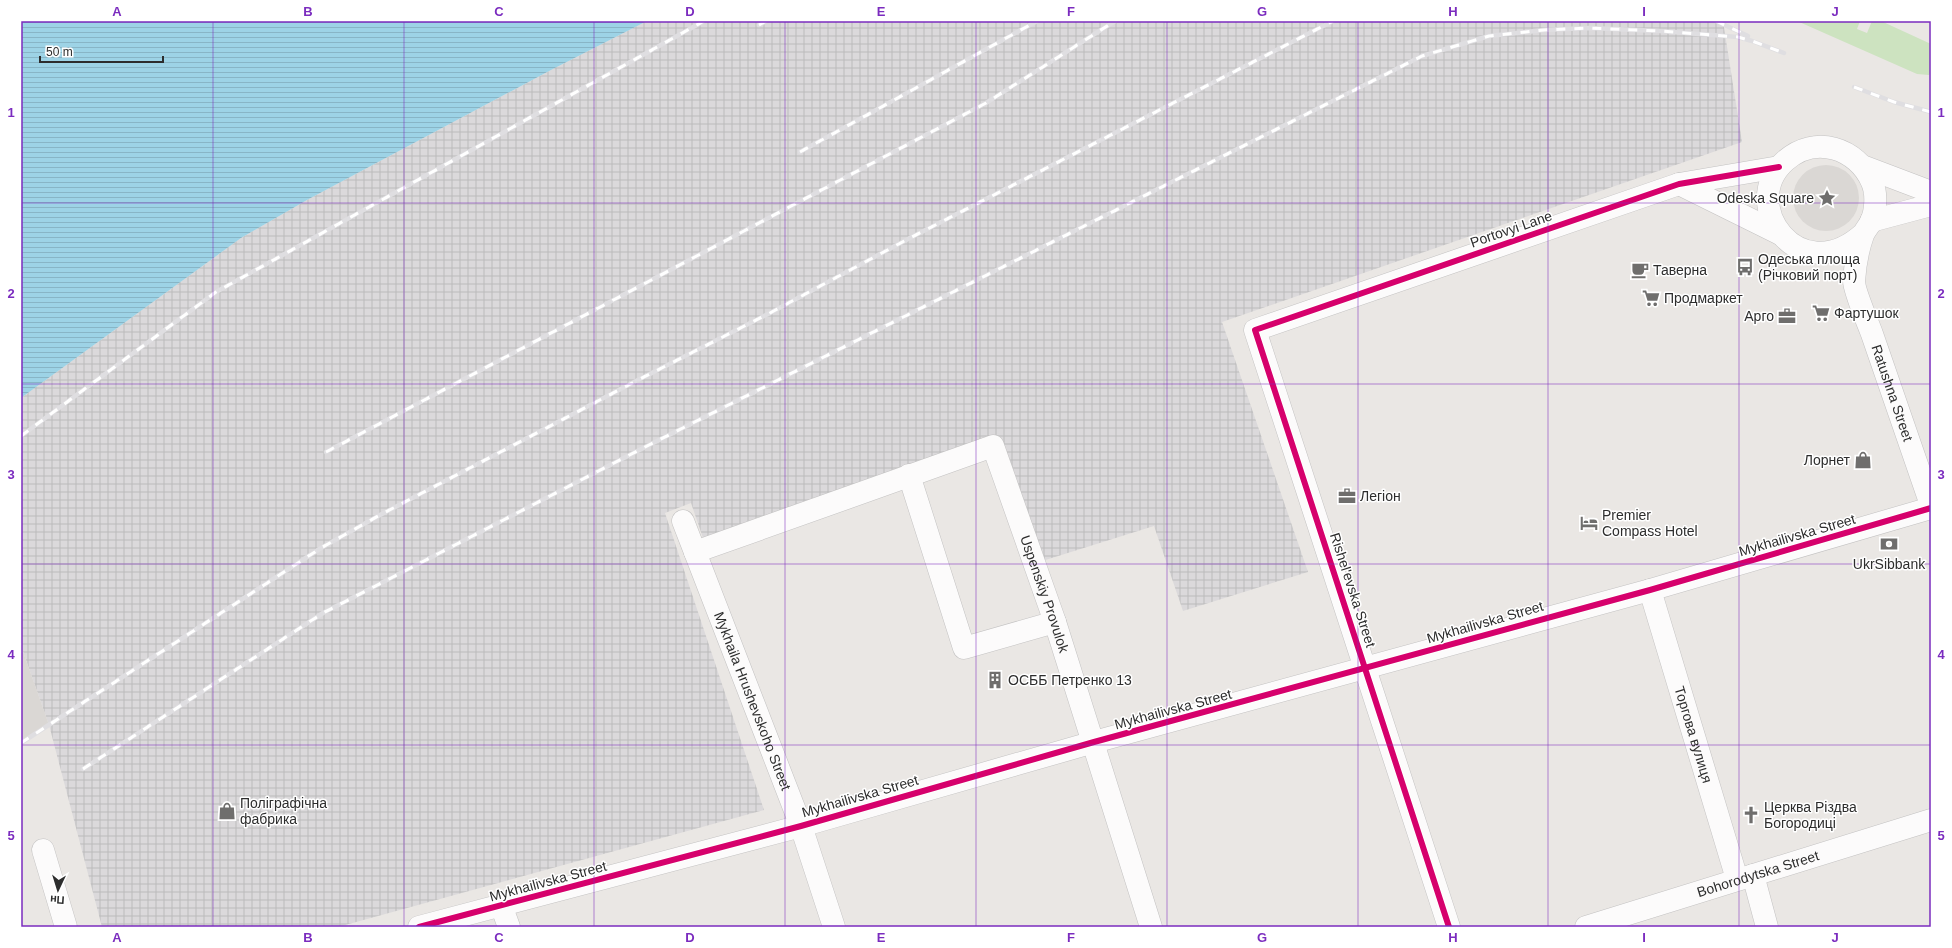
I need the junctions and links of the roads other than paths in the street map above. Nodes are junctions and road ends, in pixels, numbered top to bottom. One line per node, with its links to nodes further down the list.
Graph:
1 (1779, 167): 2 (street); 3 (street, Portovyi Lane); 7 (street)
2 (1865, 167): 4 (street); 6 (street)
3 (1679, 184): 7 (street); 10 (street, Portovyi Lane)
4 (1931, 192)
5 (1931, 205): 6 (street)
6 (1867, 228): 8 (street); 9 (street)
7 (1780, 234): 8 (street)
8 (1820, 254): 9 (street)
9 (1854, 283): 12 (street, Ratushna Street)
10 (1255, 330): 17 (street, Rishel'evska Street)
11 (909, 475): 14 (street); 16 (street, Uspenskiy Provulok); 16 (street)
12 (1931, 507): 15 (street, Mykhailivska Street)
13 (684, 521): 14 (street, Mykhaila Hrushevskoho Street)
14 (695, 552): 20 (street, Mykhaila Hrushevskoho Street)
15 (1650, 590): 17 (street, Mykhailivska Street); 22 (street, Торгова вулиця)
16 (1055, 622): 18 (street, Uspenskiy Provulok)
17 (1366, 669): 18 (street, Mykhailivska Street); 29 (street, Rishel'evska Street)
18 (1094, 742): 20 (street, Mykhailivska Street); 28 (street, Uspenskiy Provulok)
19 (1931, 820): 22 (street, Bohorodytska Street)
20 (801, 826): 23 (street, Mykhailivska Street); 27 (street, Mykhaila Hrushevskoho Street)
21 (43, 850): 24 (street)
22 (1745, 877): 30 (street, Bohorodytska Street); 31 (street, Торгова вулиця)
23 (501, 905): 25 (street, Mykhailivska Street); 26 (street)
24 (66, 927)
25 (419, 927)
26 (509, 927)
27 (834, 927)
28 (1150, 927)
29 (1449, 927)
30 (1586, 927)
31 (1767, 927)

